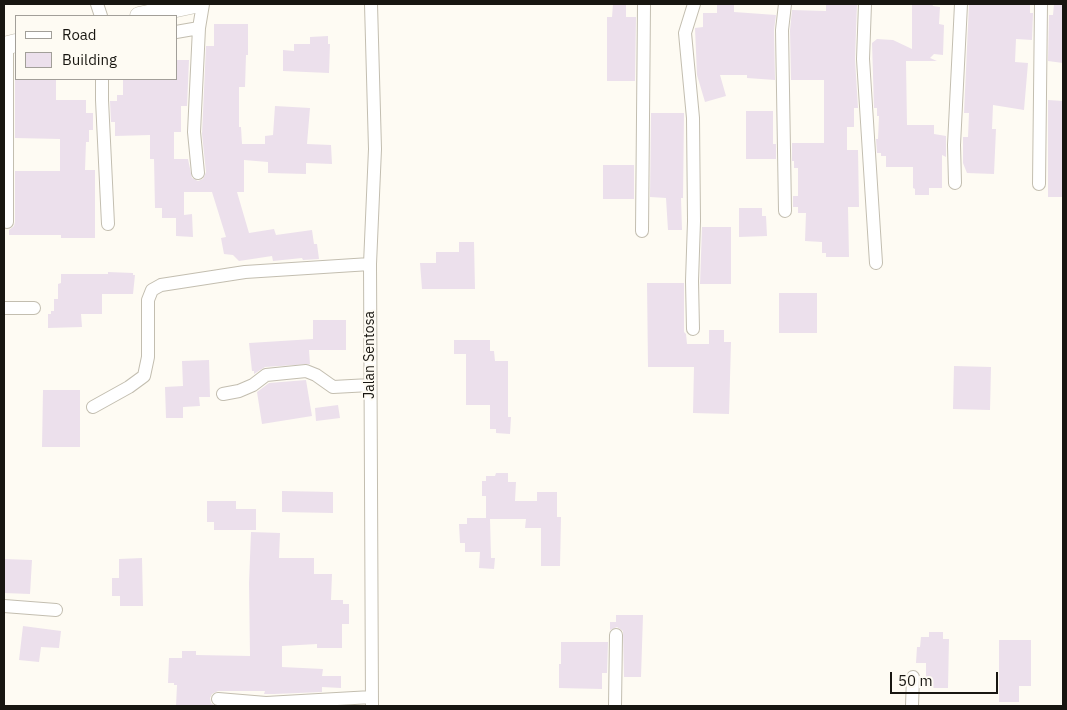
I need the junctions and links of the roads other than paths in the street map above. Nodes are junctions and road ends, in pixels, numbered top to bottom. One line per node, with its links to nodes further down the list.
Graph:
1 (196, 4): 10 (street)
2 (203, 4): 11 (street)
3 (371, 4): 23 (street, Jalan Sentosa)
4 (644, 4): 21 (street)
5 (694, 4): 26 (street)
6 (785, 4): 18 (street)
7 (865, 4): 22 (street)
8 (961, 4): 16 (street)
9 (1041, 4): 17 (street)
10 (144, 15)
11 (199, 28): 12 (street); 15 (street)
12 (178, 32)
13 (9, 45): 19 (street)
14 (102, 80): 20 (street)
15 (198, 173)
16 (955, 182)
17 (1039, 184)
18 (785, 211)
19 (7, 222)
20 (108, 224)
21 (642, 231)
22 (876, 263)
23 (370, 264): 27 (street, Jalan Sentosa); 29 (street)
24 (4, 308): 25 (street)
25 (34, 308)
26 (693, 329)
27 (370, 385): 28 (street); 35 (street, Jalan Sentosa)
28 (223, 394)
29 (93, 407)
30 (4, 606): 31 (street)
31 (56, 610)
32 (616, 635): 36 (street)
33 (913, 677): 37 (street)
34 (218, 699): 35 (street)
35 (372, 701)
36 (615, 706)
37 (912, 706)

